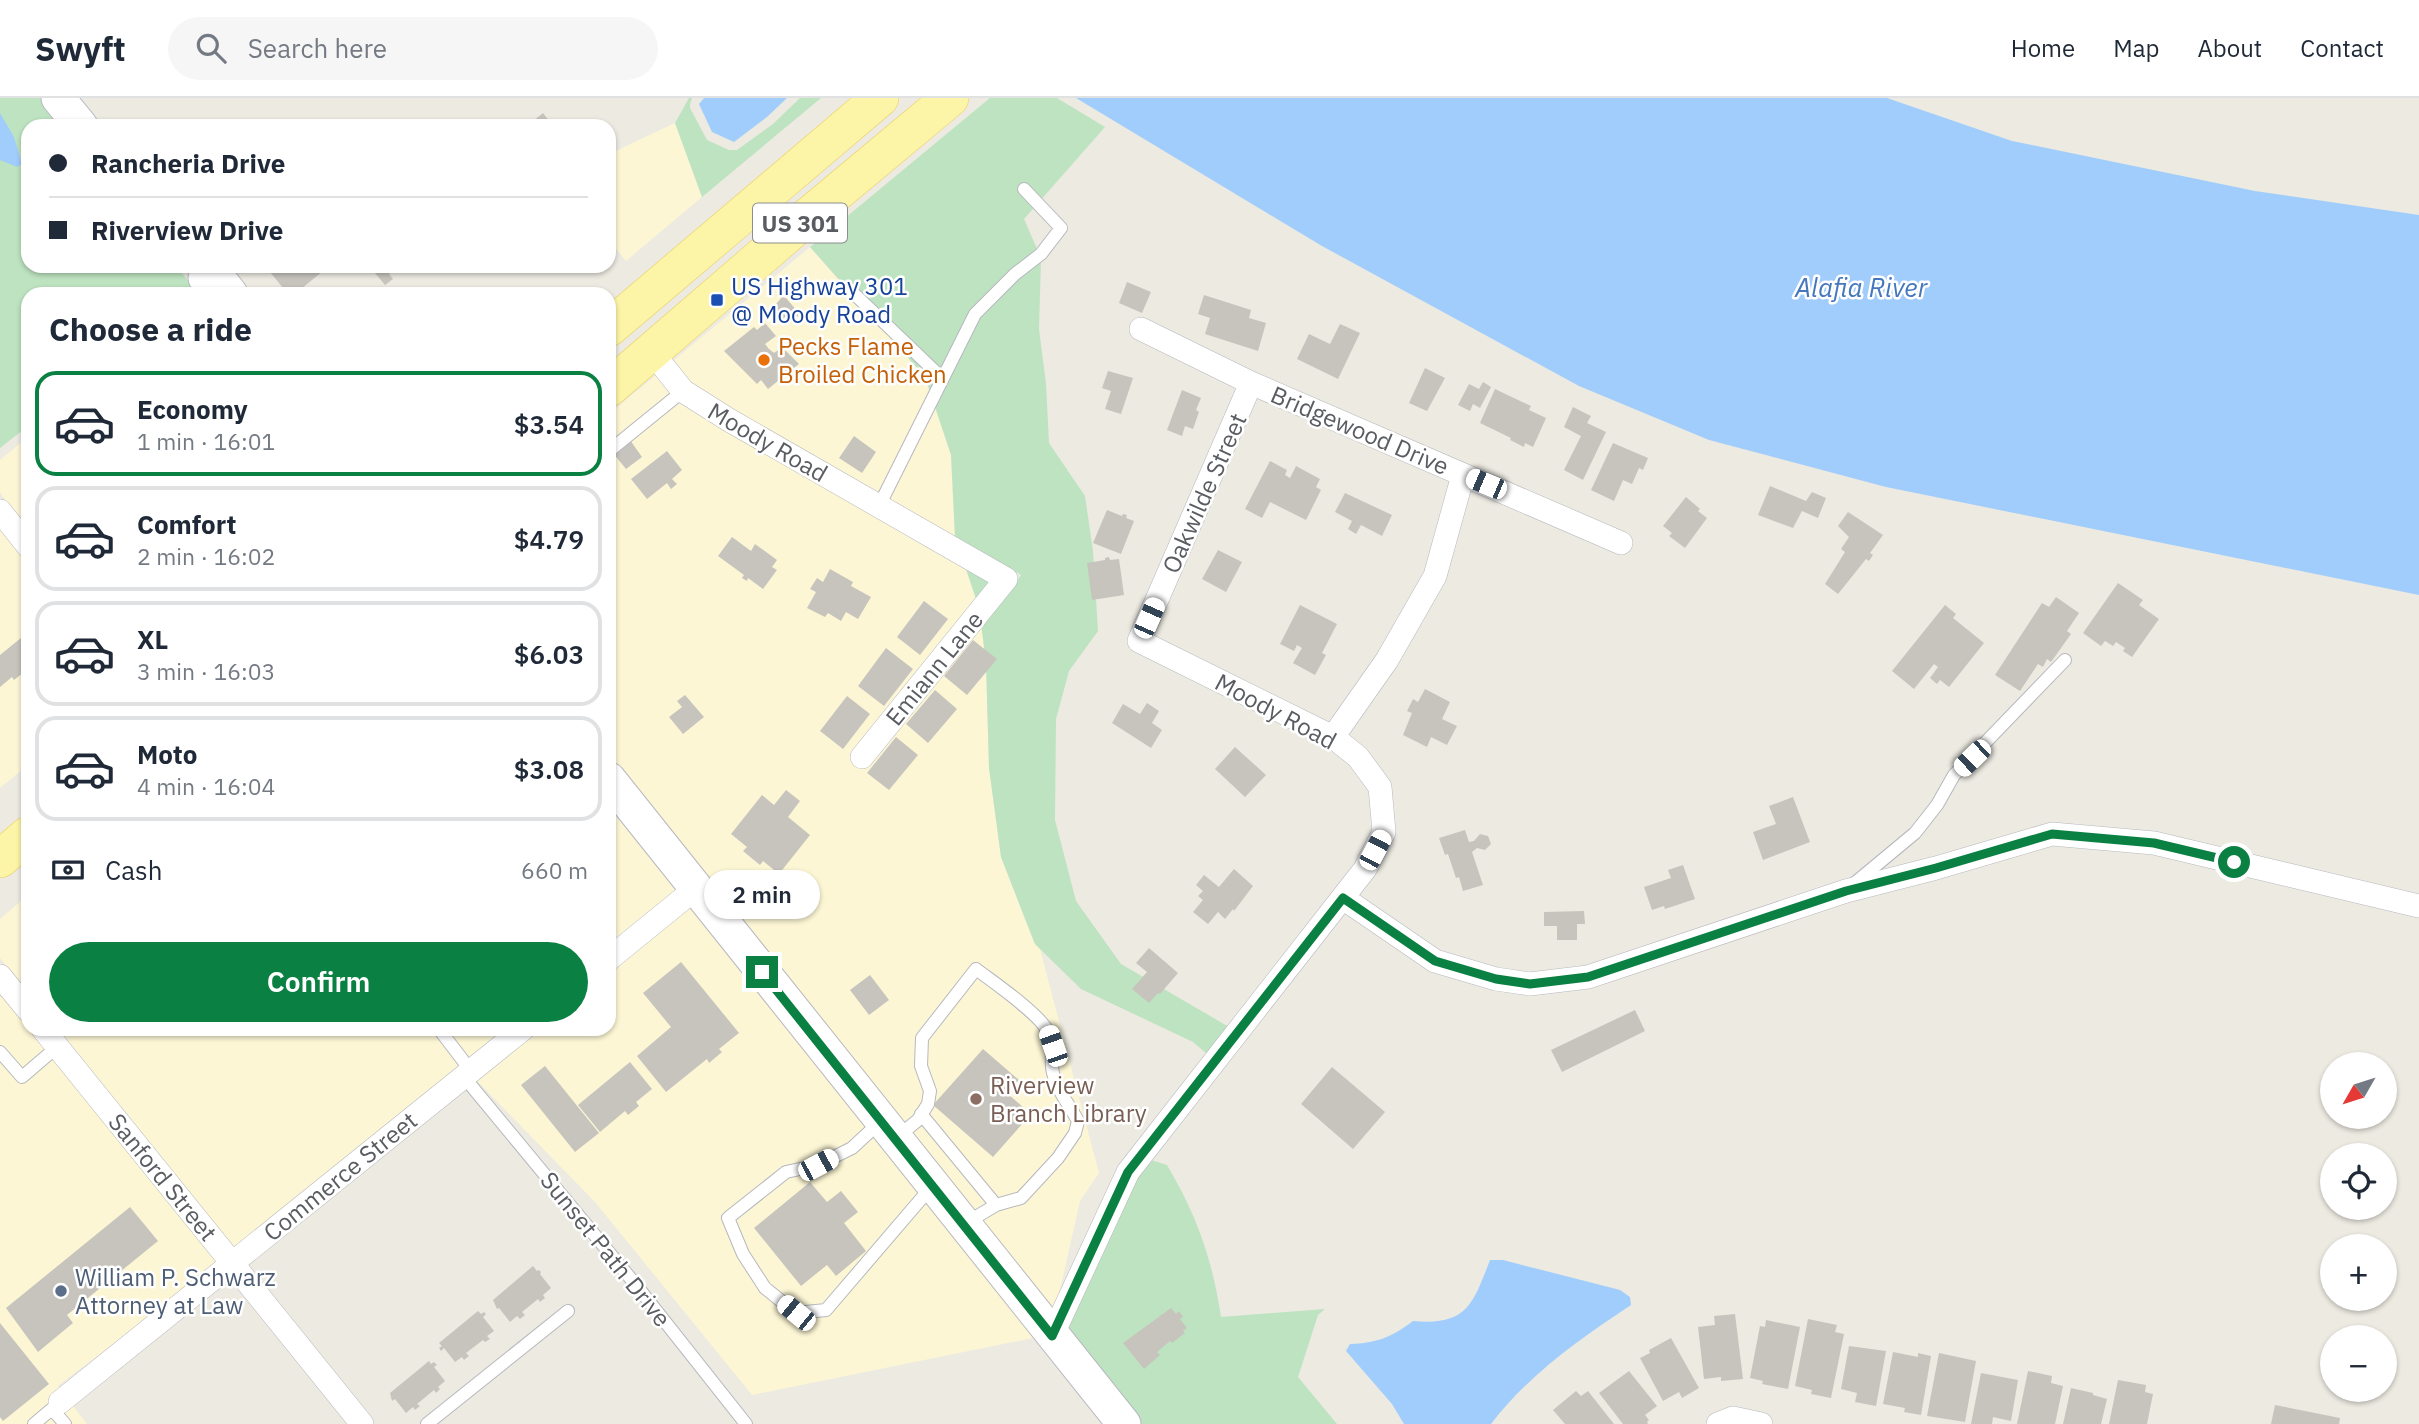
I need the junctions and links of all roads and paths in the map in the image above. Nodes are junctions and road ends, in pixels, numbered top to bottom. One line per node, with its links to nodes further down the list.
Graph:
1 (58, 98): 4 (street)
2 (880, 98): 6 (main road, US 301)
3 (950, 98): 10 (main road, US 301)
4 (75, 119)
5 (1024, 189): 11 (lane)
6 (765, 196): 8 (main road, US 301); 10 (main road)
7 (848, 288): 11 (lane)
8 (616, 322)
9 (1141, 329): 13 (street, Bridgewood Drive)
10 (652, 352): 12 (main road, US 301); 14 (street, Moody Road)
11 (942, 378): 17 (lane)
12 (616, 382)
13 (1251, 383): 16 (street, Bridgewood Drive); 22 (street, Oakwilde Street)
14 (683, 391): 15 (lane); 17 (street, Moody Road)
15 (616, 445)
16 (1463, 475): 20 (street, Bridgewood Drive); 24 (street)
17 (879, 506): 21 (street, Moody Road)
18 (0, 511): 19 (street)
19 (21, 537)
20 (1621, 543)
21 (1006, 579): 25 (street, Emiann Lane)
22 (1139, 641): 24 (street, Moody Road)
23 (2065, 660): 34 (lane)
24 (1333, 737): 35 (street, Moody Road)
25 (862, 757)
26 (616, 788): 33 (street)
27 (21, 815): 28 (main road)
28 (0, 832)
29 (21, 841): 30 (main road)
30 (0, 859)
31 (21, 871): 32 (main road)
32 (0, 888)
33 (695, 889): 37 (street); 46 (street)
34 (1846, 891): 35 (street); 36 (street)
35 (1343, 898): 52 (street, Moody Road)
36 (2419, 906)
37 (616, 953)
38 (0, 976): 39 (street)
39 (21, 1002)
40 (444, 1036): 44 (lane, Sunset Path Drive)
41 (514, 1036): 44 (street, Commerce Street)
42 (50, 1038): 43 (lane); 50 (street, Sanford Street)
43 (0, 1052)
44 (468, 1074): 50 (street, Commerce Street); 57 (lane, Sunset Path Drive)
45 (921, 1114): 46 (lane); 48 (lane); 48 (lane)
46 (889, 1129): 47 (street); 47 (lane)
47 (933, 1185): 49 (street)
48 (996, 1205): 49 (lane)
49 (964, 1224): 52 (street)
50 (232, 1262): 53 (street, Commerce Street); 55 (street, Sanford Street)
51 (568, 1311): 56 (lane)
52 (1052, 1336): 58 (street)
53 (59, 1412): 54 (lane)
54 (34, 1424)
55 (362, 1424)
56 (427, 1424)
57 (746, 1424)
58 (1124, 1424)
59 (1717, 1424): 60 (street)
60 (1761, 1424)

